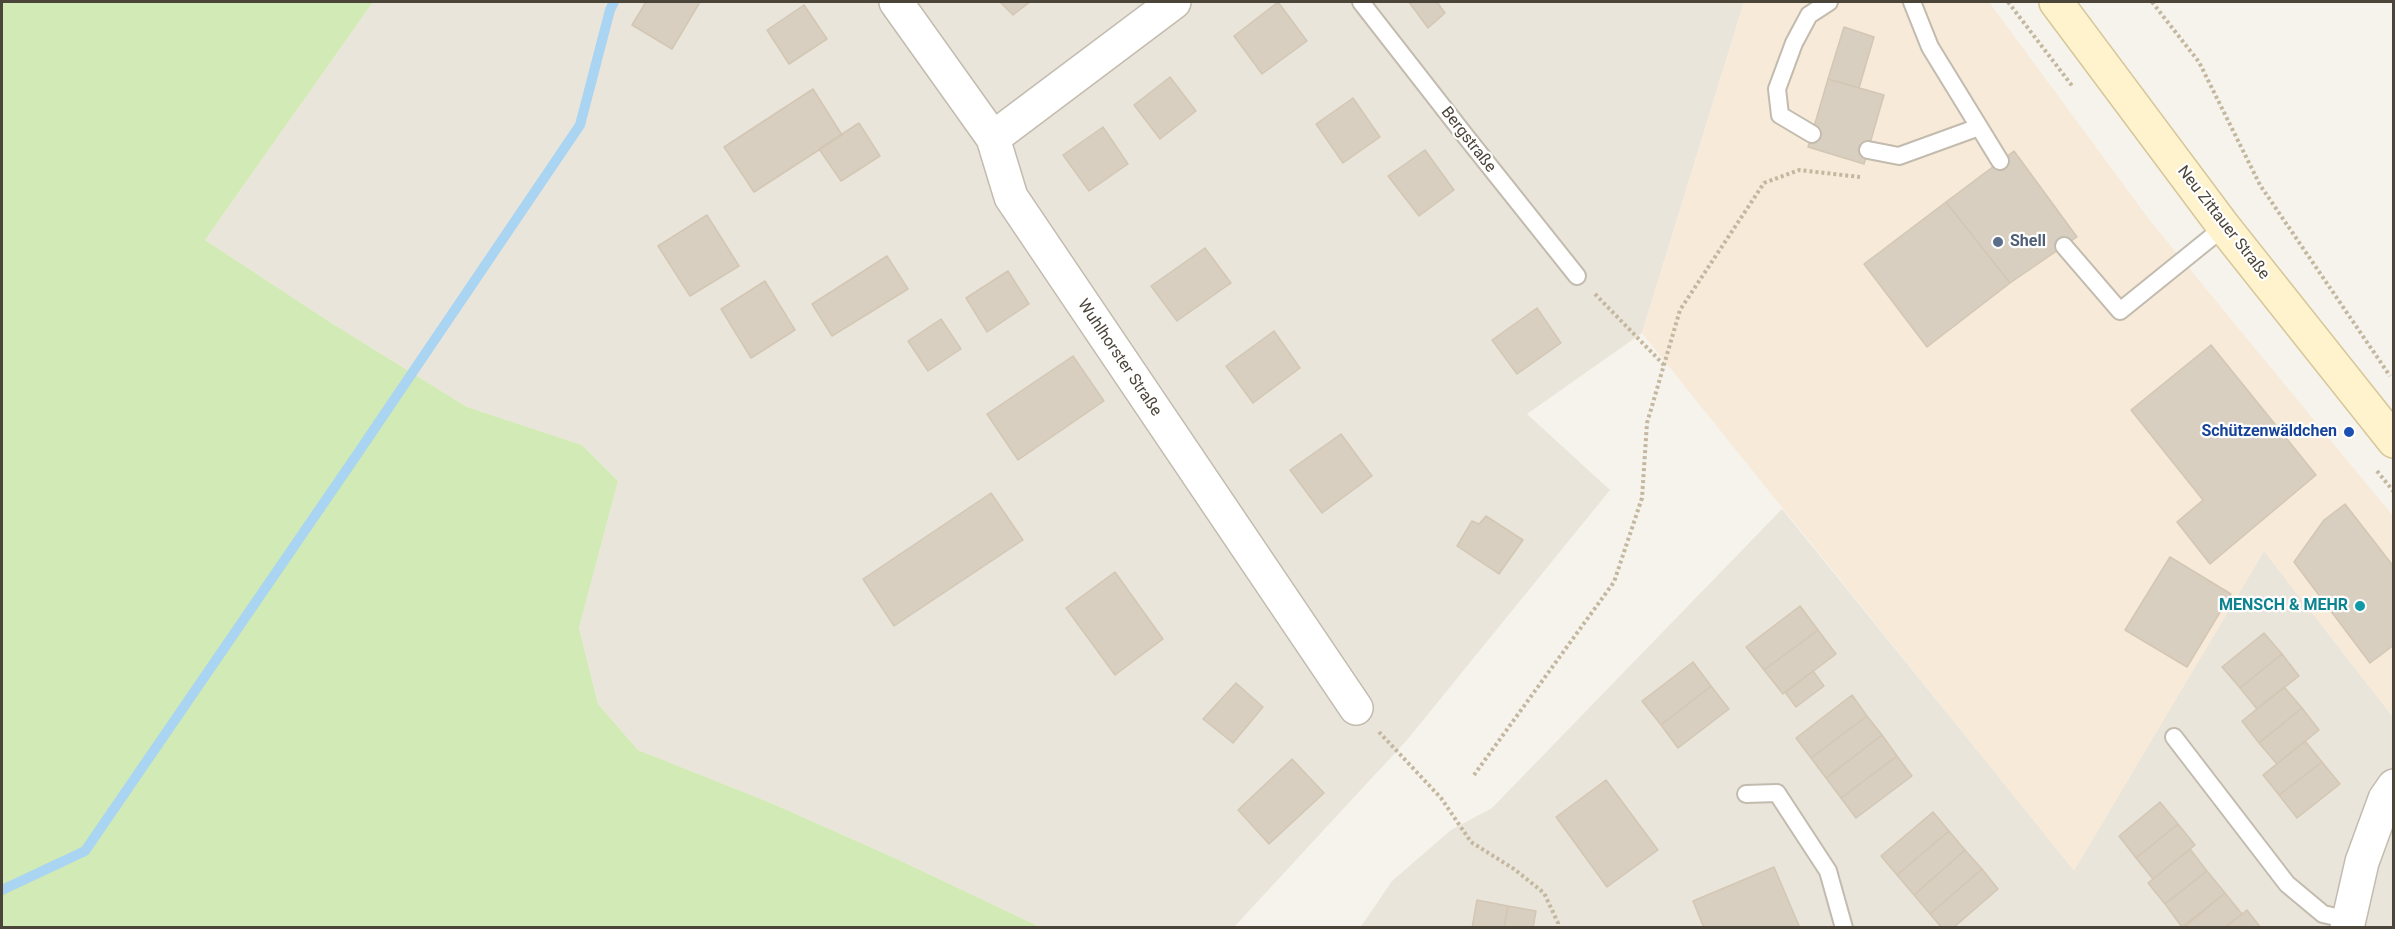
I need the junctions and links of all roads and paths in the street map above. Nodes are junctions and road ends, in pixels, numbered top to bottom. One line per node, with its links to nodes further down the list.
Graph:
1 (896, 2): 10 (street, Wuhlhorster Straße)
2 (1174, 2): 10 (street)
3 (1361, 2): 16 (lane, Bergstraße)
4 (1829, 2): 9 (lane)
5 (1912, 2): 8 (lane)
6 (2056, 2): 14 (main road, Neu Zittauer Straße)
7 (2152, 2): 18 (path)
8 (1979, 127): 12 (lane); 13 (lane)
9 (1812, 134)
10 (993, 138): 20 (street, Wuhlhorster Straße)
11 (1868, 150): 12 (lane)
12 (1899, 156): 17 (path)
13 (2000, 161)
14 (2224, 227): 15 (lane); 19 (main road, Neu Zittauer Straße)
15 (2064, 246)
16 (1577, 276): 17 (path)
17 (1664, 365): 22 (path)
18 (2394, 381)
19 (2394, 441)
20 (1356, 708): 26 (path)
21 (2174, 737): 25 (lane)
22 (1474, 775)
23 (2394, 786): 25 (street)
24 (1746, 794): 27 (lane)
25 (2348, 924)
26 (1558, 927)
27 (1844, 927)

